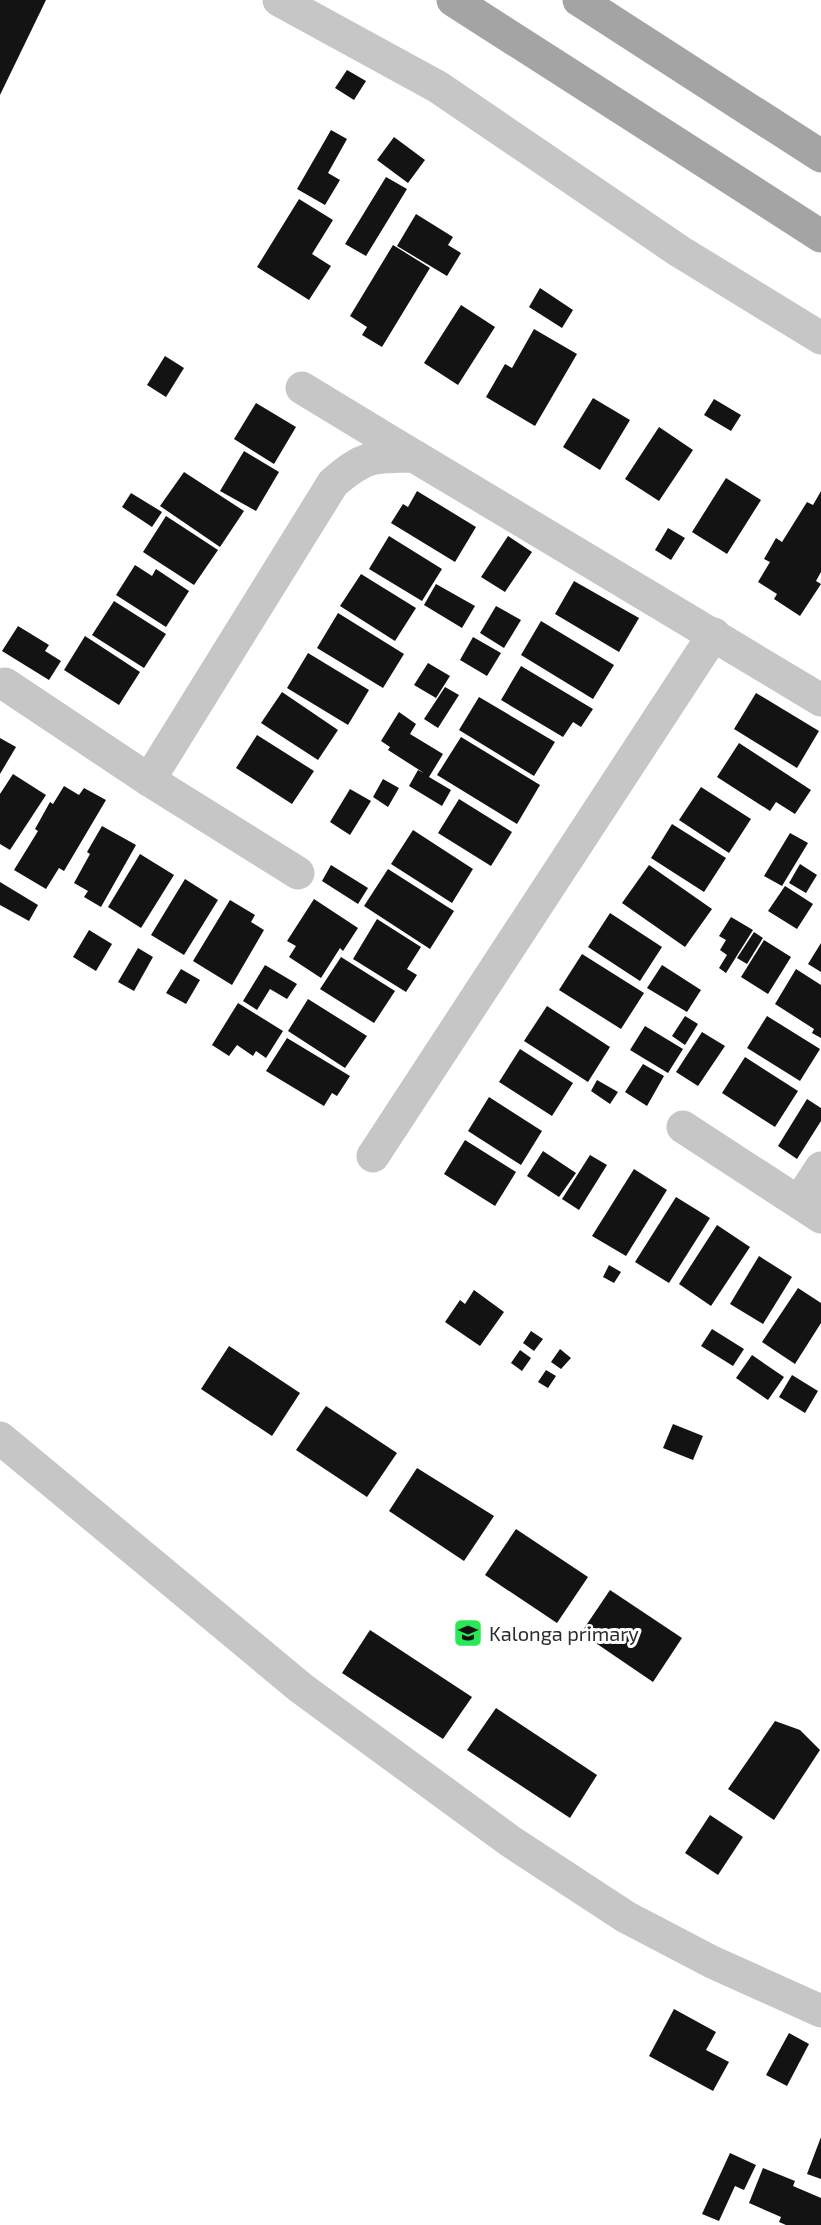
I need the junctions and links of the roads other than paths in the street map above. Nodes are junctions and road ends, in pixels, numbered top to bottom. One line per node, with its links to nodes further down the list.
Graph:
1 (279, 0): 6 (street)
2 (453, 0): 5 (main road)
3 (579, 0): 4 (main road)
4 (821, 156)
5 (821, 237)
6 (821, 338)
7 (302, 388): 8 (street)
8 (414, 456): 9 (street); 12 (street)
9 (714, 634): 11 (street); 15 (street)
10 (5, 684): 12 (street)
11 (821, 700)
12 (149, 780): 13 (street)
13 (298, 873)
14 (683, 1127): 17 (street)
15 (373, 1156)
16 (821, 1168): 17 (street)
17 (810, 1209)
18 (0, 1438): 19 (street)
19 (821, 2011)

